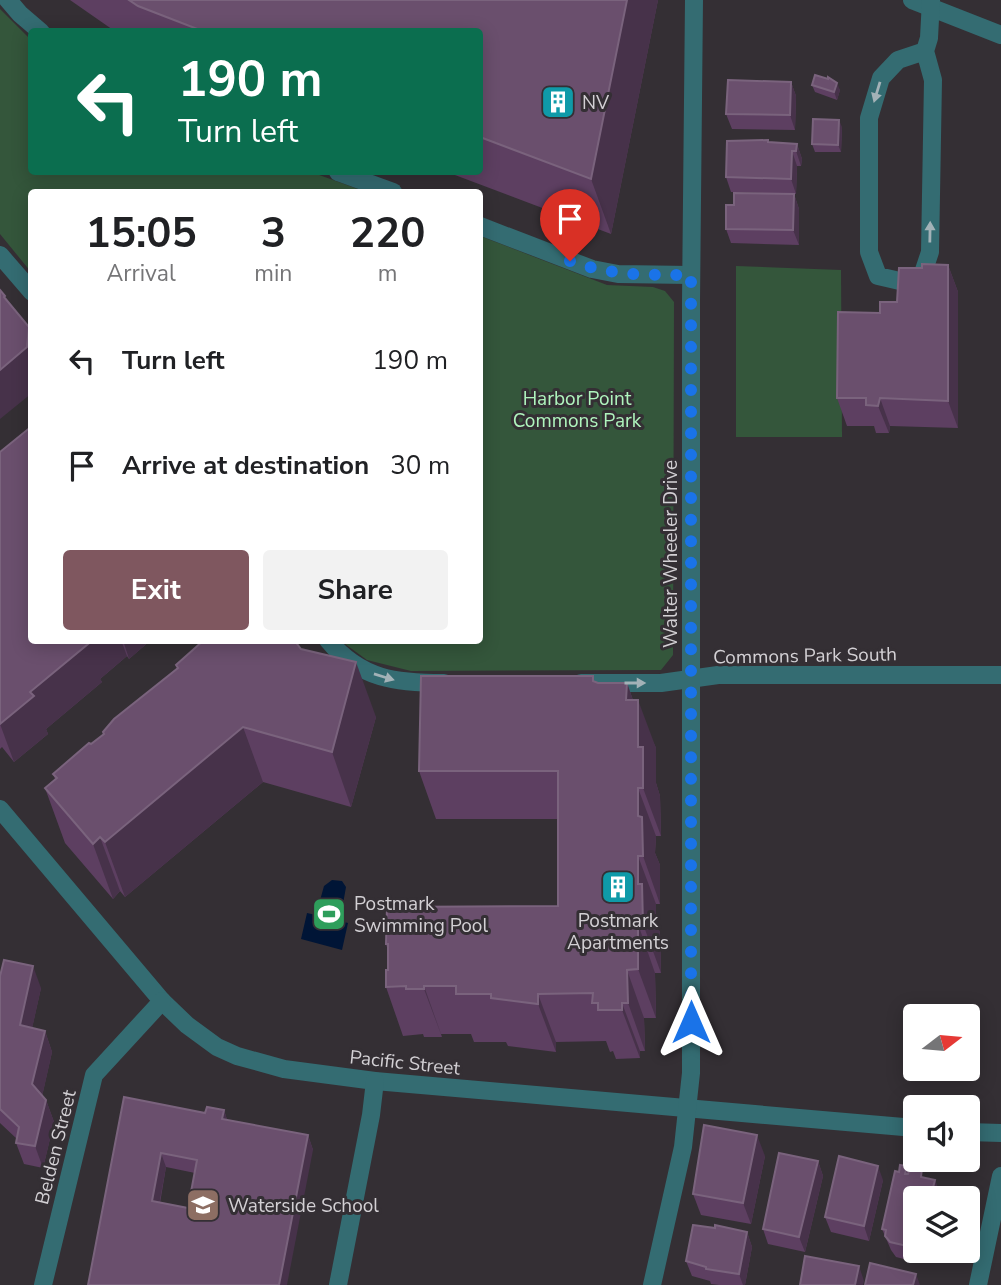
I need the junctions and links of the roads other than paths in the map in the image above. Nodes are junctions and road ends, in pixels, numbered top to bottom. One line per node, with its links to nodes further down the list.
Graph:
1 (8, 0): 5 (street)
2 (694, 0): 12 (street, Walter Wheeler Drive)
3 (912, 0): 4 (street)
4 (931, 4): 6 (street); 7 (street)
5 (36, 28)
6 (1001, 35)
7 (925, 51): 7 (street, one-way to 7)
8 (346, 175): 9 (street)
9 (385, 189)
10 (483, 227): 12 (street)
11 (0, 254): 13 (street)
12 (691, 275): 16 (street, Walter Wheeler Drive)
13 (28, 287)
14 (331, 644): 17 (street, one-way to 17)
15 (1001, 675): 16 (street, Commons Park South)
16 (690, 679): 18 (street, Commons Park South, one-way to 16); 22 (street, Walter Wheeler Drive)
17 (457, 683)
18 (565, 683)
19 (0, 809): 20 (street, Pacific Street)
20 (162, 1001): 21 (street, Pacific Street); 27 (street, Belden Street)
21 (375, 1081): 22 (street, Pacific Street); 28 (street)
22 (688, 1108): 23 (street, Pacific Street); 29 (street, Walter Wheeler Drive)
23 (903, 1127)
24 (980, 1132): 25 (street)
25 (1001, 1133)
26 (1001, 1176): 30 (street)
27 (44, 1285)
28 (338, 1285)
29 (652, 1285)
30 (978, 1285)

